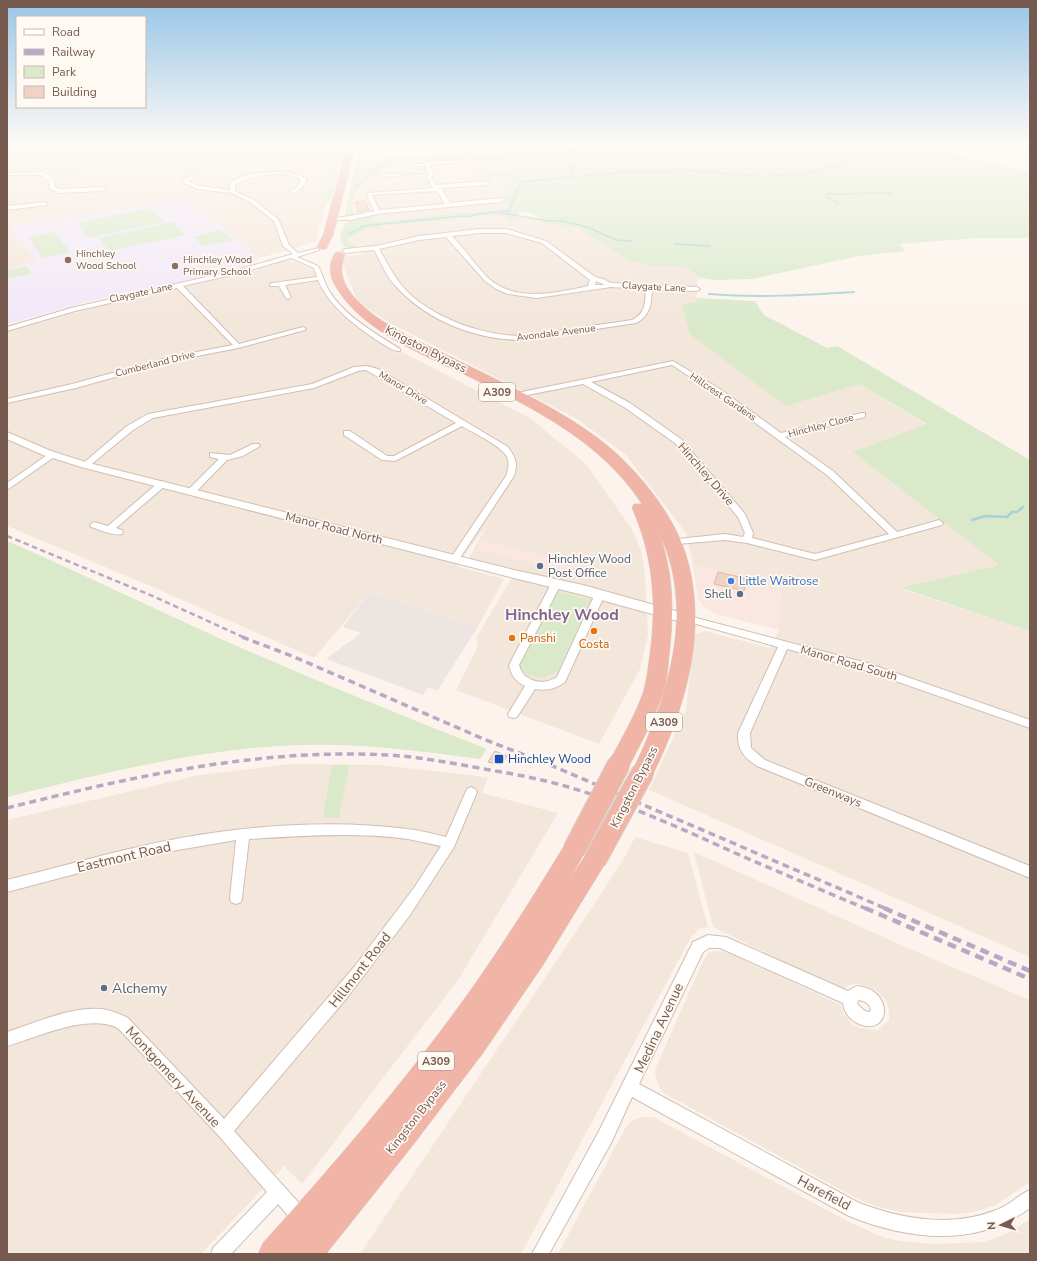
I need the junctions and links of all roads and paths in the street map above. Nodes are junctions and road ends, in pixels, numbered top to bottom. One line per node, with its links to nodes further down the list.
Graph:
1 (254, 203): 16 (street)
2 (337, 203): 11 (highway)
3 (344, 203): 10 (highway, Kingston Bypass / A309)
4 (374, 203): 9 (street)
5 (463, 203): 7 (street)
6 (45, 204): 8 (street)
7 (448, 204): 9 (street)
8 (7, 208)
9 (377, 212): 10 (street)
10 (341, 220): 11 (street); 13 (highway, Kingston Bypass / A309)
11 (329, 232): 15 (highway)
12 (448, 235): 14 (street, Claygate Lane); 18 (street, Claygate Lane); 24 (street, Claygate Lane)
13 (339, 247): 14 (street, Claygate Lane); 15 (highway); 32 (highway, Kingston Bypass / A309)
14 (376, 248): 23 (street, Avondale Avenue)
15 (319, 252): 16 (street, Claygate Lane); 54 (highway, Kingston Bypass / A309)
16 (296, 255): 17 (street); 22 (street, Claygate Lane)
17 (321, 278): 19 (street); 30 (street)
18 (593, 279): 21 (street, Claygate Lane); 24 (street)
19 (281, 284): 20 (street); 26 (street)
20 (272, 285)
21 (610, 285): 23 (street, Claygate Lane); 24 (street, Claygate Lane)
22 (178, 286): 27 (street, Claygate Lane); 29 (street)
23 (649, 287): 25 (street, Claygate Lane)
24 (591, 288)
25 (697, 289)
26 (288, 297)
27 (7, 329)
28 (303, 329): 29 (street, Cumberland Drive)
29 (238, 346): 33 (street, Cumberland Drive)
30 (398, 350)
31 (585, 382): 32 (street, Hillcrest Gardens); 38 (street, Hillcrest Gardens); 53 (street, Hinchley Drive)
32 (517, 395): 54 (highway, Kingston Bypass / A309)
33 (7, 401)
34 (862, 415): 38 (street, Hinchley Close)
35 (462, 423): 36 (street); 43 (street, Manor Drive); 55 (street, Manor Drive)
36 (347, 434)
37 (7, 436): 40 (street, Manor Road North)
38 (780, 436): 52 (street, Hillcrest Gardens)
39 (256, 446): 42 (street)
40 (50, 454): 43 (street, Manor Road North); 44 (street); 46 (street)
41 (213, 455): 42 (street)
42 (224, 458): 47 (street)
43 (85, 465): 45 (street, Manor Road North)
44 (7, 480)
45 (162, 484): 47 (street, Manor Road North); 50 (street)
46 (7, 487)
47 (191, 492): 55 (street, Manor Road North)
48 (939, 523): 52 (street)
49 (94, 525): 50 (street)
50 (109, 530): 51 (street)
51 (118, 532)
52 (894, 534): 53 (street)
53 (746, 540): 54 (street)
54 (667, 545): 58 (highway, Kingston Bypass / A309); 59 (highway, Kingston Bypass / A309)
55 (455, 559): 56 (street, Manor Road North)
56 (556, 584): 57 (street, Manor Road North); 61 (street)
57 (600, 594): 58 (street, Manor Road North); 61 (street)
58 (664, 612): 59 (street, Manor Road South); 62 (highway, Kingston Bypass / A309)
59 (685, 618): 60 (street, Manor Road South); 62 (highway); 68 (highway, Kingston Bypass / A309, bridge)
60 (784, 645): 64 (street, Manor Road South); 69 (street, Greenways)
61 (532, 684): 63 (street)
62 (653, 692): 68 (highway, Kingston Bypass / A309, bridge)
63 (513, 714)
64 (1030, 724)
65 (471, 792): 67 (street, Hillmont Road)
66 (243, 834): 67 (street, Eastmont Road); 70 (street, Eastmont Road); 71 (street)
67 (450, 843): 75 (street, Hillmont Road)
68 (584, 855): 78 (highway, Kingston Bypass / A309); 81 (highway, Kingston Bypass / A309)
69 (1030, 872)
70 (7, 886)
71 (236, 898)
72 (850, 999): 74 (street, Medina Avenue)
73 (7, 1040): 75 (street, Montgomery Avenue)
74 (630, 1088): 77 (street, Harefield); 82 (street, Medina Avenue)
75 (224, 1131): 76 (street, Montgomery Avenue)
76 (278, 1192): 78 (street, Montgomery Avenue); 79 (street)
77 (1030, 1198)
78 (304, 1221): 80 (highway, Kingston Bypass / A309)
79 (219, 1254)
80 (274, 1254)
81 (305, 1254)
82 (540, 1254)

